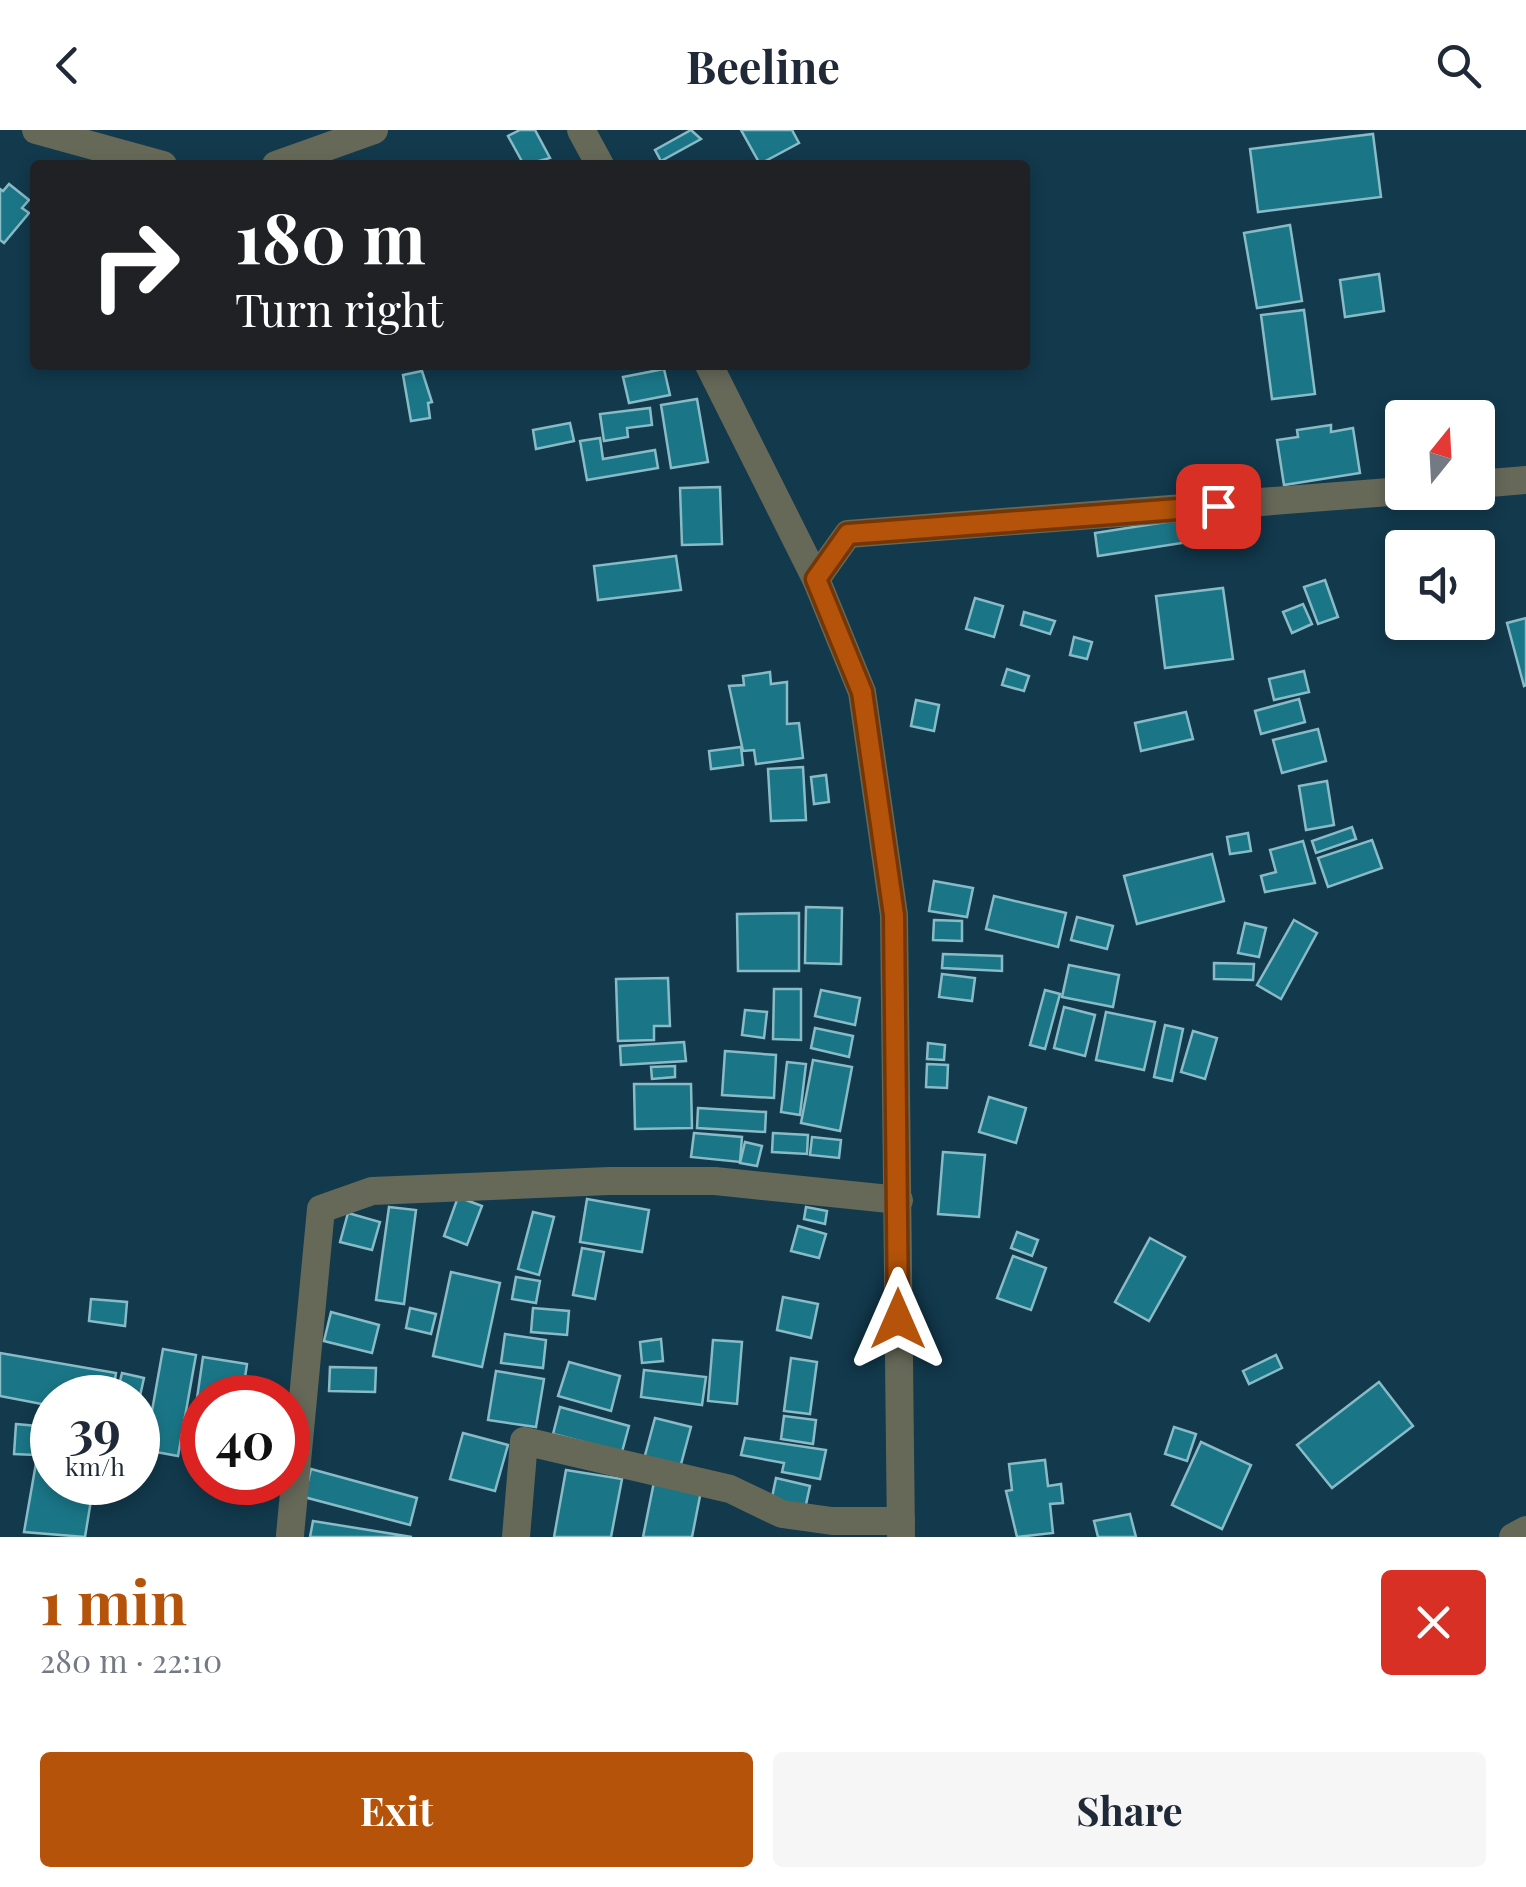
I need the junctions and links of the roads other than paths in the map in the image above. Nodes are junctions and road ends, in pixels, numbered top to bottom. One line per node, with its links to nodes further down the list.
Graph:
1 (36, 130): 4 (street)
2 (374, 130): 5 (street)
3 (581, 130): 6 (street)
4 (146, 160)
5 (290, 160)
6 (597, 160)
7 (712, 370): 11 (street)
8 (1526, 480): 9 (street)
9 (1495, 483)
10 (1385, 492): 11 (street)
11 (816, 579): 12 (street)
12 (899, 1200): 13 (street); 15 (street)
13 (901, 1529): 16 (street)
14 (1526, 1530): 17 (street)
15 (290, 1534)
16 (516, 1537)
17 (1513, 1537)

